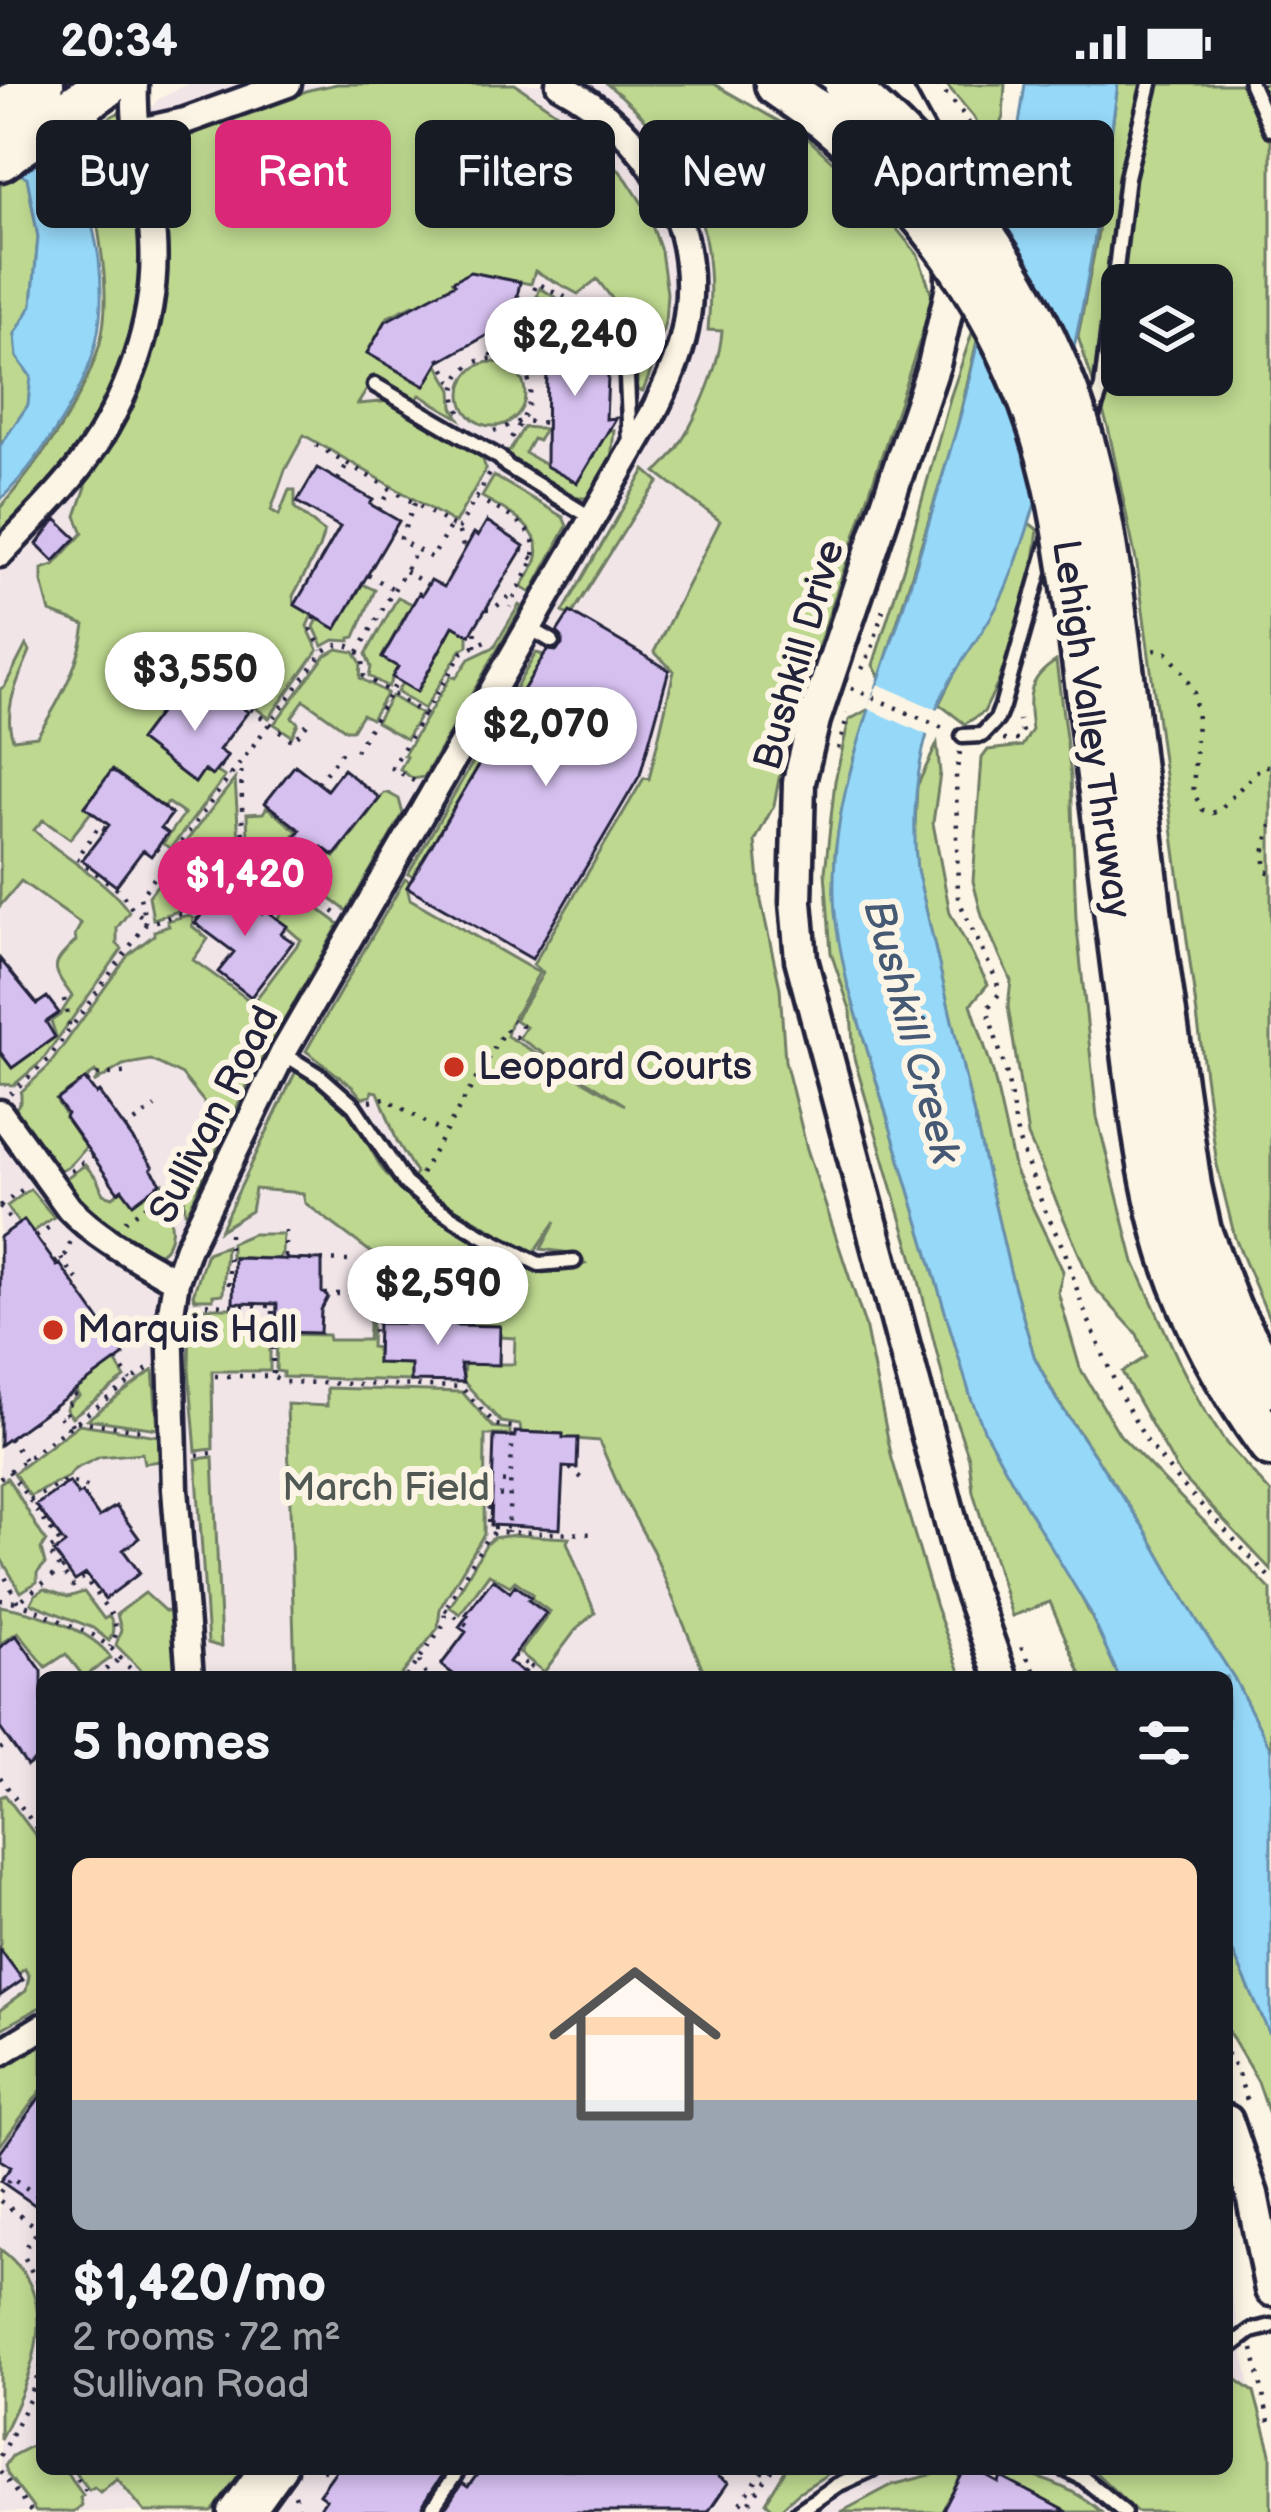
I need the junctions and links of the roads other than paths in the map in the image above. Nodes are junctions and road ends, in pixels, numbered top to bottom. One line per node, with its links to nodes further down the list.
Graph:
1 (42, 84): 11 (highway)
2 (109, 84): 15 (highway)
3 (135, 84): 12 (street)
4 (288, 84): 13 (street)
5 (560, 84): 19 (street, Sullivan Road)
6 (777, 84): 10 (highway, Lehigh Valley Thruway)
7 (892, 84): 33 (street, Bushkill Drive)
8 (1150, 84): 25 (lane)
9 (1251, 84): 14 (lane)
10 (838, 97): 24 (highway, Lehigh Valley Thruway, bridge)
11 (0, 114)
12 (136, 120)
13 (188, 120)
14 (1271, 129)
15 (0, 159)
16 (151, 228): 21 (street)
17 (604, 334): 19 (lane)
18 (375, 386): 20 (lane)
19 (630, 452): 20 (street, Sullivan Road)
20 (592, 518): 22 (street, Sullivan Road)
21 (0, 554)
22 (529, 628): 23 (lane); 26 (street, Sullivan Road)
23 (552, 641)
24 (1106, 695): 30 (highway, Lehigh Valley Thruway); 31 (highway, Lehigh Valley Thruway)
25 (963, 736)
26 (283, 1053): 28 (lane); 29 (street, Sullivan Road)
27 (2, 1106): 29 (street)
28 (574, 1261)
29 (176, 1281): 32 (street, Sullivan Road)
30 (1271, 1385)
31 (1271, 1445)
32 (190, 1671)
33 (999, 1671)
34 (36, 2031): 35 (street)
35 (0, 2053)
36 (1239, 2118): 37 (street)
37 (1259, 2182): 38 (street)
38 (1271, 2290)
39 (1271, 2326): 40 (lane)
40 (1233, 2344)
41 (258, 2475): 47 (street)
42 (456, 2475): 46 (lane)
43 (859, 2475): 49 (lane)
44 (1077, 2475): 50 (lane)
45 (288, 2479): 48 (street)
46 (432, 2509)
47 (231, 2512)
48 (252, 2512)
49 (798, 2512)
50 (1124, 2512)

